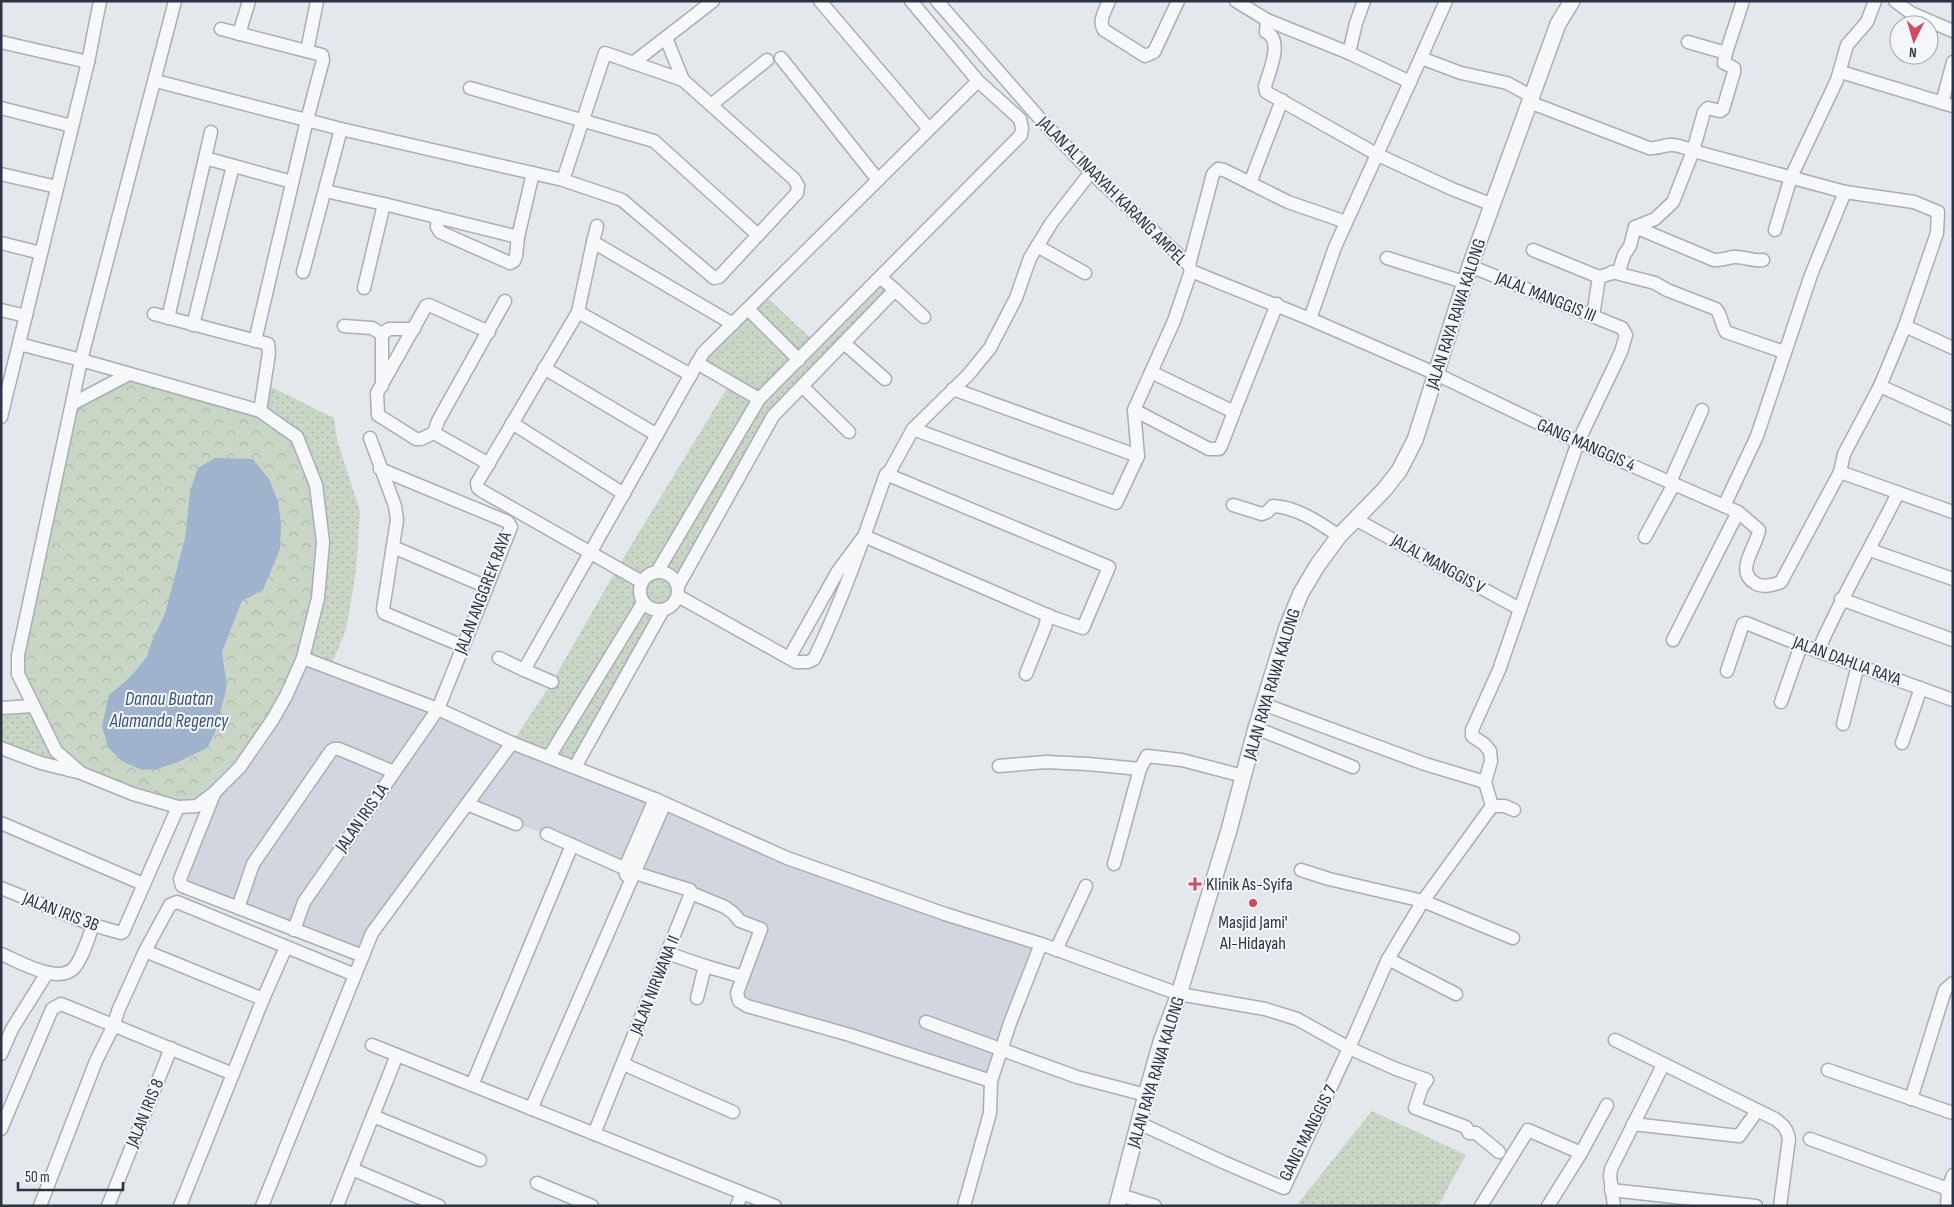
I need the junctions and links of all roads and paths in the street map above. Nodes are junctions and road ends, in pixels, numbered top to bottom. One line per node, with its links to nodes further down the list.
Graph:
1 (100, 1): 32 (street)
2 (175, 1): 37 (street)
3 (249, 1): 22 (street)
4 (317, 1): 26 (street)
5 (713, 1): 23 (street)
6 (820, 1): 50 (street)
7 (911, 1): 38 (street)
8 (937, 1): 56 (street, JALAN AL INAAYAH KARANG AMPEL)
9 (1109, 1): 10 (street)
10 (1178, 1)
11 (1364, 1): 27 (street)
12 (1446, 1): 30 (street)
13 (1572, 1): 41 (street, JALAN RAYA RAWA KALONG)
14 (1744, 1): 28 (street)
15 (1875, 1): 35 (street)
16 (1895, 1): 18 (street)
17 (1243, 4): 19 (street)
18 (1911, 6): 21 (street)
19 (1267, 20): 27 (street); 42 (street)
20 (221, 29): 22 (street)
21 (1953, 31)
22 (239, 34): 26 (street)
23 (666, 38): 34 (street); 36 (street)
24 (1, 42): 32 (street)
25 (1688, 42): 28 (street)
26 (307, 52): 46 (street)
27 (1349, 52): 39 (street)
28 (1726, 53): 52 (street)
29 (781, 58): 61 (street)
30 (1422, 58): 39 (street); 41 (street)
31 (767, 60): 43 (street)
32 (88, 62): 48 (street)
33 (1953, 62): 44 (street)
34 (633, 63): 36 (street); 47 (street)
35 (1841, 72): 44 (street); 59 (street)
36 (684, 80): 43 (street)
37 (156, 81): 46 (street); 115 (street)
38 (978, 81): 50 (street); 89 (street)
39 (1410, 82): 53 (street)
40 (470, 88): 47 (street)
41 (1530, 99): 52 (street); 68 (street, JALAN RAYA RAWA KALONG)
42 (1282, 100): 53 (street); 63 (street)
43 (711, 104): 74 (street)
44 (1947, 104)
45 (1, 108): 48 (street)
46 (307, 120): 49 (street); 62 (street)
47 (583, 120): 60 (street); 74 (street)
48 (72, 126): 64 (street)
49 (341, 129): 57 (street); 65 (street)
50 (929, 129): 61 (street)
51 (211, 132): 54 (street)
52 (1693, 151): 59 (street); 72 (street)
53 (1378, 155): 68 (street); 70 (street)
54 (205, 158): 55 (street); 100 (street)
55 (233, 166): 62 (street); 103 (street)
56 (1091, 172): 78 (street); 84 (street, JALAN AL INAAYAH KARANG AMPEL)
57 (533, 173): 60 (street); 75 (street)
58 (1, 174): 64 (street)
59 (1791, 177): 66 (street); 73 (street)
60 (563, 180): 74 (street)
61 (878, 180): 93 (street)
62 (292, 182): 109 (street)
63 (1250, 183): 70 (street); 84 (street)
64 (57, 187): 80 (street)
65 (325, 192): 67 (street); 85 (street)
66 (1845, 192): 105 (street); 113 (street)
67 (384, 204): 69 (street); 90 (street)
68 (1493, 205): 83 (street, JALAN RAYA RAWA KALONG)
69 (438, 217): 75 (street); 75 (street)
70 (1346, 222): 101 (street)
71 (597, 226): 76 (street)
72 (1635, 227): 82 (street); 87 (street)
73 (1775, 230)
74 (758, 235)
75 (518, 237)
76 (593, 242): 95 (street); 102 (street)
77 (1, 243): 80 (street)
78 (1037, 246): 86 (street); 126 (street)
79 (1533, 250): 87 (street)
80 (41, 253): 97 (street)
81 (1387, 258): 88 (street)
82 (1763, 260)
83 (1470, 266): 88 (street, JALAN RAYA RAWA KALONG); 98 (street, JALAL MANGGIS III)
84 (1190, 268): 92 (street, JALAN AL INAAYAH KARANG AMPEL); 118 (street)
85 (303, 272)
86 (1085, 273)
87 (1606, 274): 98 (street); 113 (street)
88 (1464, 282): 121 (street, JALAN RAYA RAWA KALONG)
89 (888, 284): 99 (street); 110 (street); 114 (street)
90 (364, 288)
91 (505, 301): 107 (street)
92 (1276, 304): 101 (street, JALAN AL INAAYAH KARANG AMPEL); 132 (street)
93 (748, 309): 102 (street); 114 (street)
94 (1, 310): 97 (street)
95 (578, 312): 116 (street); 117 (street)
96 (154, 314): 100 (street)
97 (26, 316): 111 (street)
98 (1594, 316): 141 (street, JALAL MANGGIS III)
99 (924, 317)
100 (168, 318): 103 (street)
101 (1310, 318): 121 (street, JALAN AL INAAYAH KARANG AMPEL)
102 (733, 324): 117 (street)
103 (193, 325): 109 (street)
104 (344, 326): 108 (street)
105 (1905, 326): 112 (street); 125 (street)
106 (414, 329): 107 (street); 108 (street); 123 (street)
107 (488, 332): 138 (street)
108 (382, 334): 123 (street)
109 (255, 342): 131 (street)
110 (844, 343): 122 (street); 124 (street)
111 (18, 347): 115 (street); 119 (street)
112 (1953, 348)
113 (1784, 352): 151 (street)
114 (799, 360): 127 (street)
115 (81, 363): 120 (street); 128 (street)
116 (544, 368): 135 (street); 139 (street)
117 (694, 369): 127 (street); 139 (street)
118 (1151, 372): 129 (street); 132 (street)
119 (6, 374): 133 (street)
120 (130, 374): 128 (street); 131 (street)
121 (1436, 375): 141 (street, GANG MANGGIS 4); 154 (street, JALAN RAYA RAWA KALONG)
122 (885, 379)
123 (382, 386): 138 (street)
124 (802, 386): 137 (street); 165 (street)
125 (1880, 386): 134 (street); 146 (street)
126 (953, 390): 136 (street); 142 (street)
127 (759, 400): 161 (street)
128 (72, 404): 188 (street)
129 (1134, 410): 132 (street); 142 (street)
130 (1702, 410): 147 (street)
131 (260, 411): 176 (street)
132 (1234, 412)
133 (1, 417)
134 (1953, 419)
135 (512, 423): 143 (street); 149 (street)
136 (913, 429): 142 (street); 145 (street)
137 (849, 432)
138 (434, 433): 143 (street)
139 (657, 435): 149 (street)
140 (370, 438): 144 (street)
141 (1578, 442): 147 (street, GANG MANGGIS 4); 168 (street)
142 (1138, 456)
143 (489, 464): 160 (street)
144 (380, 469): 158 (street); 164 (street, JALAN ANGGREK RAYA)
145 (890, 471)
146 (1840, 472): 148 (street); 152 (street, GANG MANGGIS 4)
147 (1672, 483): 151 (street, GANG MANGGIS 4); 157 (street)
148 (1898, 493): 153 (street); 159 (street)
149 (624, 494): 160 (street)
150 (1233, 505): 156 (street)
151 (1724, 506): 152 (street, GANG MANGGIS 4)
152 (1738, 512): 171 (street)
153 (1953, 512)
154 (1355, 519): 156 (street, JALAN RAYA RAWA KALONG); 168 (street, JALAL MANGGIS V)
155 (864, 536): 170 (street); 170 (street); 178 (street); 178 (street)
156 (1339, 536): 187 (street, JALAN RAYA RAWA KALONG)
157 (1645, 537)
158 (393, 547): 164 (street); 174 (street)
159 (1870, 550): 162 (street); 166 (street)
160 (591, 552): 163 (street); 180 (street)
161 (657, 572): 163 (street); 165 (street)
162 (1953, 578)
163 (642, 582): 167 (street)
164 (487, 587): 174 (street, JALAN ANGGREK RAYA)
165 (678, 591): 169 (street); 178 (street)
166 (1841, 599): 172 (street); 175 (street)
167 (643, 602): 169 (street); 196 (street)
168 (1520, 609): 204 (street)
169 (663, 610): 198 (street)
170 (1048, 615): 182 (street)
171 (1673, 640)
172 (1953, 640)
173 (1801, 645): 175 (street, JALAN DAHLIA RAYA); 181 (street, JALAN DAHLIA RAYA); 186 (street)
174 (463, 646): 190 (street, JALAN ANGGREK RAYA)
175 (1818, 651): 179 (street, JALAN DAHLIA RAYA)
176 (303, 658): 190 (street); 205 (street)
177 (499, 658): 180 (street)
178 (789, 658)
179 (1858, 665): 184 (street, JALAN DAHLIA RAYA); 191 (street)
180 (524, 670): 183 (street)
181 (1727, 671)
182 (1026, 674)
183 (552, 682)
184 (1921, 688): 185 (street, JALAN DAHLIA RAYA); 194 (street)
185 (1953, 700)
186 (1781, 702)
187 (1263, 704): 192 (street, JALAN RAYA RAWA KALONG); 204 (street)
188 (33, 706): 189 (street); 202 (street)
189 (1, 708)
190 (438, 709): 193 (street); 201 (street, JALAN IRIS 1A)
191 (1843, 724)
192 (1256, 728): 199 (street); 203 (street, JALAN RAYA RAWA KALONG)
193 (512, 743): 196 (street); 207 (street)
194 (1902, 743)
195 (1, 748): 202 (street)
196 (549, 757): 198 (street)
197 (999, 766): 200 (street)
198 (575, 767): 206 (street)
199 (1353, 767)
200 (1140, 769): 203 (street); 215 (street)
201 (394, 772): 223 (street); 225 (street, JALAN IRIS 1A)
202 (81, 773): 209 (street)
203 (1243, 776): 240 (street, JALAN RAYA RAWA KALONG)
204 (1485, 782): 208 (street)
205 (214, 793): 209 (street); 223 (street)
206 (659, 802): 217 (street); 227 (street)
207 (468, 804): 212 (street); 233 (street)
208 (1492, 806): 210 (street); 222 (street)
209 (178, 807): 218 (street)
210 (1514, 810)
211 (1, 823): 218 (street)
212 (516, 824)
213 (547, 834): 214 (street)
214 (572, 845): 217 (street); 259 (street)
215 (1114, 864)
216 (1301, 870): 222 (street)
217 (630, 871): 221 (street); 263 (street)
218 (144, 884): 224 (street, JALAN IRIS 3B)
219 (1086, 886): 230 (street)
220 (1, 888): 224 (street, JALAN IRIS 3B)
221 (691, 893): 231 (street, JALAN NIRWANA II); 238 (street)
222 (1423, 901): 226 (street); 234 (street)
223 (238, 908): 225 (street)
224 (93, 925): 236 (street)
225 (294, 930): 233 (street)
226 (1513, 938)
227 (1041, 944): 230 (street); 251 (street)
228 (286, 947): 229 (street); 237 (street); 243 (street)
229 (145, 950): 243 (street); 245 (street)
230 (1056, 950): 240 (street)
231 (667, 953): 235 (street); 254 (street, JALAN NIRWANA II)
232 (1, 954): 236 (street)
233 (362, 956): 237 (street)
234 (1388, 959): 241 (street); 250 (street)
235 (705, 966): 238 (street); 242 (street)
236 (47, 973): 246 (street)
237 (355, 975): 286 (street)
238 (743, 977): 258 (street)
239 (1952, 981): 261 (street)
240 (1179, 994): 250 (street); 260 (street, JALAN RAYA RAWA KALONG)
241 (1456, 994)
242 (697, 998)
243 (263, 999): 257 (street)
244 (926, 1022): 251 (street)
245 (114, 1025): 249 (street); 270 (street); 283 (street)
246 (7, 1027): 252 (street)
247 (1615, 1040): 255 (street)
248 (372, 1045): 253 (street)
249 (171, 1048): 257 (street); 284 (street, JALAN IRIS 8)
250 (1350, 1048): 268 (street, GANG MANGGIS 7); 273 (street)
251 (1002, 1051): 258 (street); 260 (street)
252 (1, 1054)
253 (397, 1055): 259 (street); 267 (street)
254 (623, 1064): 265 (street); 271 (street, JALAN NIRWANA II)
255 (1664, 1065): 264 (street); 269 (street)
256 (1828, 1070): 261 (street)
257 (233, 1074): 285 (street)
258 (992, 1081): 292 (street)
259 (472, 1085): 263 (street)
260 (1146, 1095): 268 (street, JALAN RAYA RAWA KALONG)
261 (1911, 1098): 266 (street)
262 (1607, 1105): 274 (street)
263 (532, 1109): 271 (street)
264 (1757, 1111): 269 (street); 298 (street)
265 (733, 1112)
266 (1953, 1113)
267 (373, 1116): 275 (street); 276 (street)
268 (1139, 1123): 282 (street, JALAN RAYA RAWA KALONG)
269 (1633, 1124): 279 (street)
270 (1, 1129)
271 (594, 1134): 280 (street)
272 (1810, 1139): 281 (street)
273 (1499, 1152)
274 (1581, 1153): 294 (street); 295 (street)
275 (480, 1160)
276 (352, 1169): 287 (street); 288 (street)
277 (1953, 1175): 281 (street)
278 (537, 1183): 289 (street)
279 (1611, 1190): 296 (street); 297 (street)
280 (742, 1193): 290 (street); 291 (street)
281 (1949, 1198)
282 (1119, 1200): 293 (street)
283 (40, 1206)
284 (108, 1206)
285 (180, 1206)
286 (262, 1206)
287 (337, 1206)
288 (439, 1206)
289 (592, 1206)
290 (737, 1206)
291 (775, 1206)
292 (964, 1206)
293 (1155, 1206)
294 (1481, 1206)
295 (1548, 1206)
296 (1614, 1206)
297 (1756, 1206)
298 (1780, 1206)

